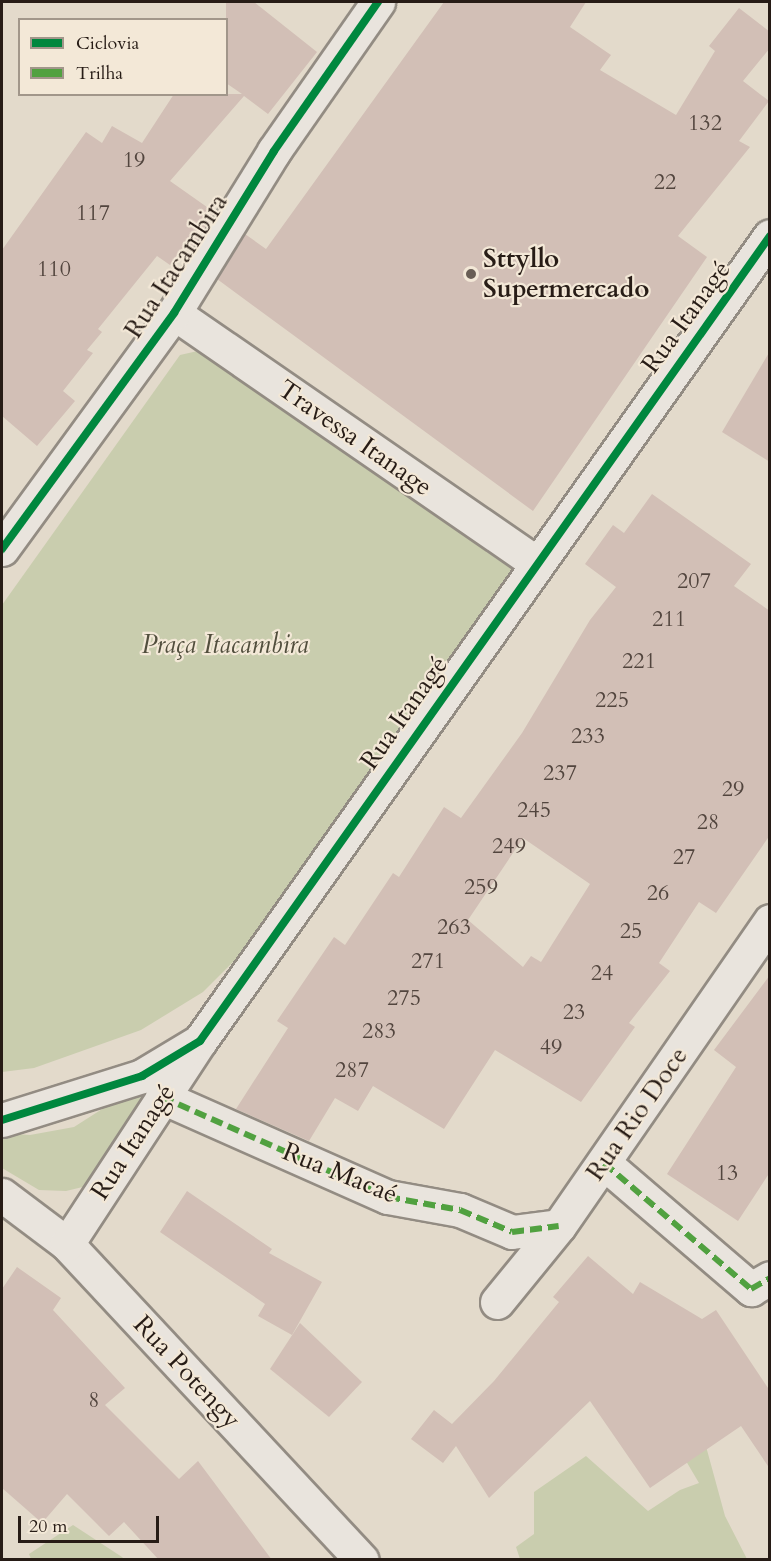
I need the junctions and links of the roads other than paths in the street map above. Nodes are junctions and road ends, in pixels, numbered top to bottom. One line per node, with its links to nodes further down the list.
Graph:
1 (378, 2): 3 (street, Rua Itacambira)
2 (770, 236): 5 (street, Rua Itanagé)
3 (174, 313): 4 (street, Rua Itacambira); 5 (street, Travessa Itanage)
4 (2, 549)
5 (536, 563): 7 (street, Rua Itanagé)
6 (770, 921): 10 (street, Rua Rio Doce)
7 (200, 1041): 8 (street, Rua Itanagé); 9 (street, Rua Itanagé)
8 (162, 1097): 12 (street, Rua Macaé); 13 (street, Rua Itanagé)
9 (2, 1120)
10 (604, 1163): 12 (street, Rua Rio Doce); 14 (street)
11 (2, 1195): 13 (street, Rua Potengy)
12 (560, 1226): 15 (street, Rua Rio Doce)
13 (67, 1244): 16 (street, Rua Potengy)
14 (770, 1278)
15 (497, 1302)
16 (362, 1560)

